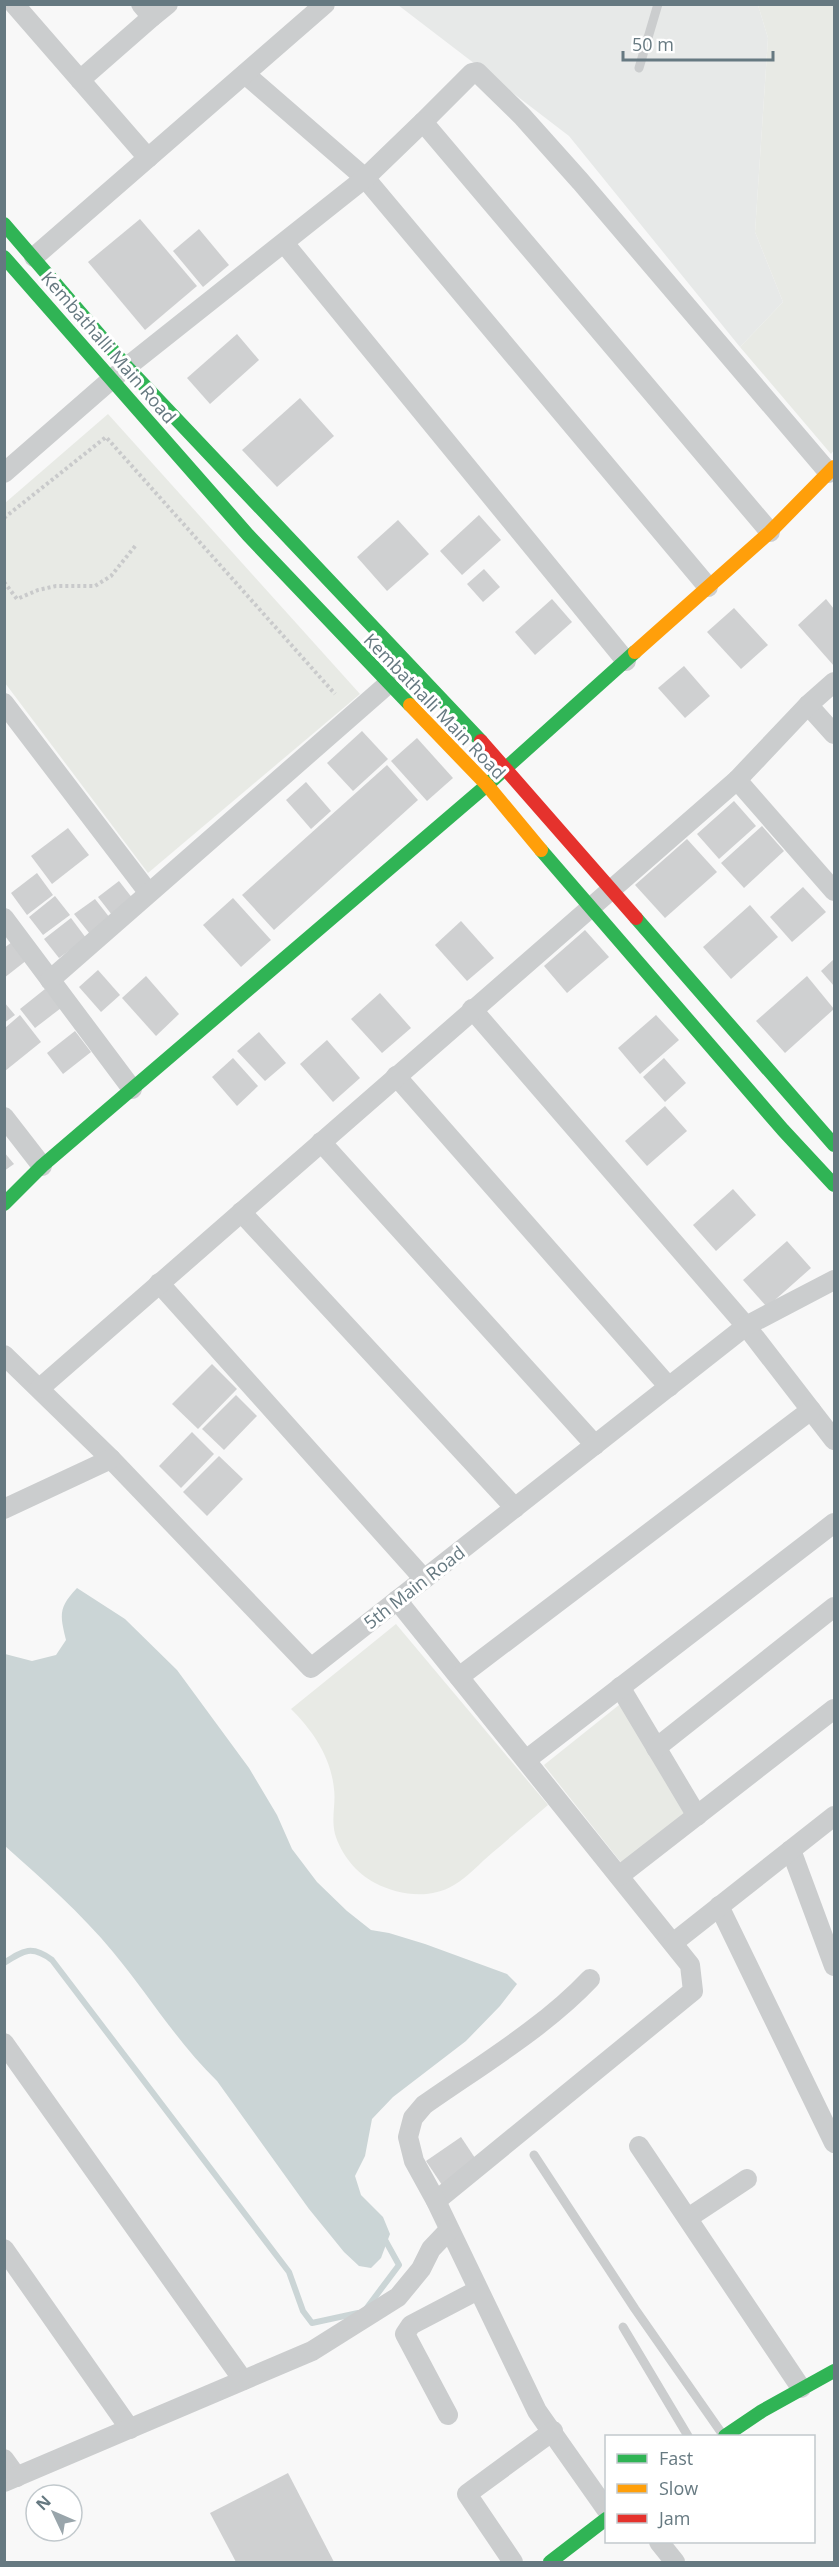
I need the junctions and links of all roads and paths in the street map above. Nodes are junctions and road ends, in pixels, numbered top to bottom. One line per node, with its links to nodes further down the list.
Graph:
1 (14, 4): 8 (street)
2 (168, 4): 5 (street)
3 (325, 4): 7 (street)
4 (658, 4): 6 (lane)
5 (147, 11): 8 (street)
6 (639, 68)
7 (245, 74): 10 (street); 11 (street)
8 (80, 80): 10 (street)
9 (423, 122): 11 (street); 17 (street); 20 (street)
10 (148, 158): 15 (street)
11 (365, 178): 13 (street); 23 (street)
12 (4, 224): 15 (street, Kembathalli Main Road)
13 (284, 243): 16 (street); 24 (street)
14 (4, 257): 16 (street, Kembathalli Main Road)
15 (34, 257): 16 (street, Kembathalli Main Road)
16 (120, 373): 18 (street); 26 (street, Kembathalli Main Road); 31 (street, Kembathalli Main Road)
17 (833, 471): 20 (street)
18 (4, 473)
19 (4, 518): 27 (path)
20 (770, 532): 23 (street)
21 (136, 545): 22 (path)
22 (4, 582)
23 (708, 587): 24 (street)
24 (626, 661): 31 (street)
25 (834, 682): 29 (street)
26 (388, 684): 33 (street, Kembathalli Main Road); 36 (street)
27 (335, 694)
28 (4, 703): 36 (street)
29 (808, 705): 30 (street); 32 (street)
30 (834, 734)
31 (506, 768): 33 (street); 34 (street, Kembathalli Main Road)
32 (737, 780): 34 (street); 35 (street)
33 (488, 785): 37 (street, Kembathalli Main Road); 42 (street)
34 (613, 888): 37 (street); 45 (street, Kembathalli Main Road)
35 (834, 891)
36 (148, 892): 39 (street)
37 (590, 908): 40 (street); 47 (street, Kembathalli Main Road)
38 (4, 918): 39 (street)
39 (50, 980): 42 (street)
40 (472, 1009): 41 (street); 52 (street)
41 (396, 1076): 44 (street); 54 (street)
42 (132, 1089): 46 (street)
43 (4, 1116): 46 (street)
44 (321, 1142): 49 (street); 58 (street)
45 (834, 1145)
46 (42, 1166): 48 (street)
47 (834, 1185)
48 (4, 1204)
49 (241, 1212): 51 (street); 60 (street)
50 (834, 1280): 52 (street, 5th Main Road)
51 (159, 1283): 55 (street); 63 (street)
52 (746, 1326): 54 (street, 5th Main Road); 56 (street)
53 (4, 1355): 55 (street, 5th Main Road)
54 (669, 1387): 58 (street, 5th Main Road)
55 (40, 1388): 59 (street, 5th Main Road)
56 (811, 1410): 57 (street); 66 (street)
57 (834, 1440)
58 (595, 1445): 60 (street, 5th Main Road)
59 (111, 1460): 61 (street); 64 (street, 5th Main Road)
60 (515, 1508): 63 (street, 5th Main Road)
61 (4, 1509)
62 (834, 1523): 67 (street)
63 (423, 1579): 64 (street, 5th Main Road)
64 (398, 1600): 66 (street)
65 (834, 1606): 69 (street)
66 (459, 1677): 70 (street)
67 (620, 1687): 69 (street); 70 (street)
68 (834, 1709): 71 (street)
69 (656, 1748): 71 (street)
70 (526, 1760): 74 (street)
71 (697, 1816): 74 (street)
72 (834, 1816): 73 (street)
73 (792, 1850): 75 (street); 77 (street)
74 (619, 1876): 76 (street)
75 (719, 1906): 76 (street); 80 (street)
76 (673, 1943): 84 (street)
77 (834, 1966)
78 (590, 1979): 84 (street)
79 (4, 2043): 91 (street)
80 (834, 2143)
81 (639, 2146): 85 (street)
82 (534, 2155): 97 (lane)
83 (747, 2179): 85 (street)
84 (436, 2201): 86 (street)
85 (688, 2218): 92 (street)
86 (449, 2230): 88 (street); 91 (street)
87 (4, 2249): 94 (street)
88 (478, 2290): 93 (street); 95 (street)
89 (623, 2327): 96 (lane)
90 (834, 2371): 92 (street)
91 (243, 2380): 94 (street)
92 (801, 2388): 98 (street)
93 (448, 2415)
94 (130, 2429): 100 (street)
95 (553, 2431): 101 (street); 104 (street)
96 (687, 2435)
97 (723, 2435)
98 (726, 2435)
99 (4, 2459): 100 (street)
100 (11, 2480)
101 (605, 2508)
102 (605, 2520): 105 (street)
103 (661, 2543): 106 (street)
104 (513, 2562)
105 (550, 2562)
106 (675, 2562)

